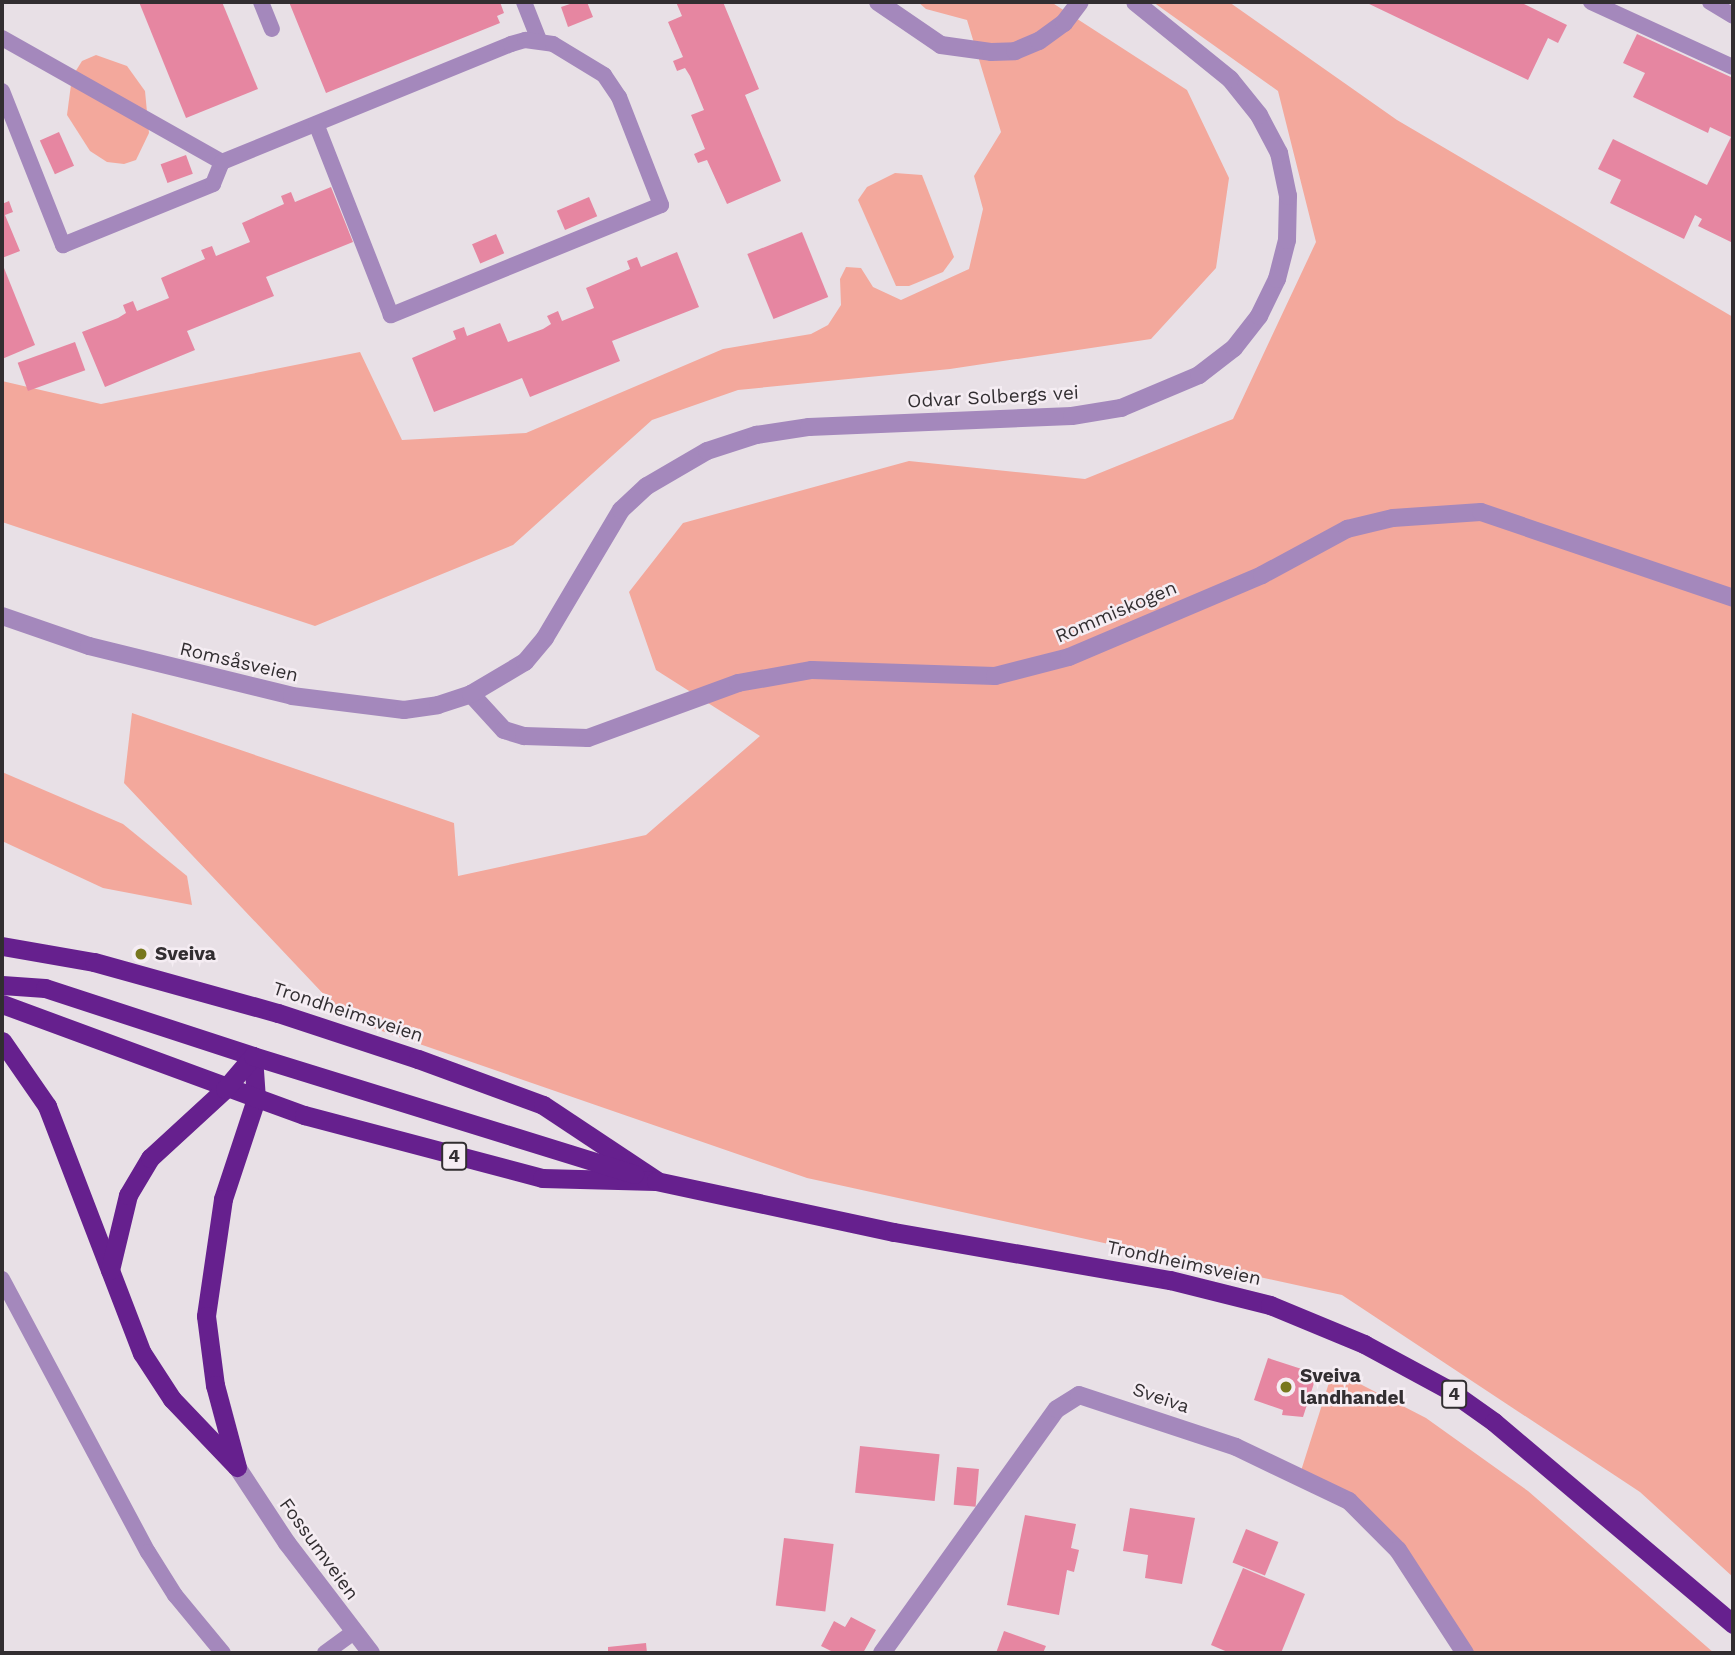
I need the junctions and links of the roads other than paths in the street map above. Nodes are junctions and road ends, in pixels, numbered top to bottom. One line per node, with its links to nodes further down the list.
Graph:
1 (261, 2): 9 (lane)
2 (524, 2): 10 (lane)
3 (878, 2): 4 (street)
4 (1080, 2)
5 (1135, 2): 18 (street, Odvar Solbergs vei)
6 (1591, 2): 12 (lane)
7 (1710, 2): 8 (lane)
8 (1733, 16)
9 (272, 29)
10 (539, 40): 14 (lane); 14 (lane)
11 (2, 41): 15 (lane)
12 (1733, 67)
13 (2, 91): 15 (lane)
14 (316, 124): 15 (lane)
15 (222, 162)
16 (1733, 598): 18 (street, Rommiskogen)
17 (2, 616): 18 (street, Romsåsveien)
18 (471, 694)
19 (2, 946): 26 (highway, Trondheimsveien / 4)
20 (2, 985): 23 (highway)
21 (2, 1004): 24 (highway, Trondheimsveien / 4)
22 (2, 1041): 27 (highway)
23 (253, 1056): 24 (highway); 25 (highway); 26 (highway)
24 (226, 1088): 25 (highway, Trondheimsveien / 4); 27 (highway)
25 (256, 1099): 26 (highway, Trondheimsveien / 4); 29 (highway)
26 (656, 1181): 30 (highway, Trondheimsveien / 4)
27 (110, 1270): 29 (highway)
28 (2, 1279): 32 (lane)
29 (237, 1467): 31 (street, Fossumveien)
30 (1733, 1624)
31 (354, 1632): 33 (lane); 34 (street, Fossumveien)
32 (223, 1653)
33 (325, 1653)
34 (371, 1653)
35 (882, 1653): 36 (street, Sveiva)
36 (1465, 1653)

